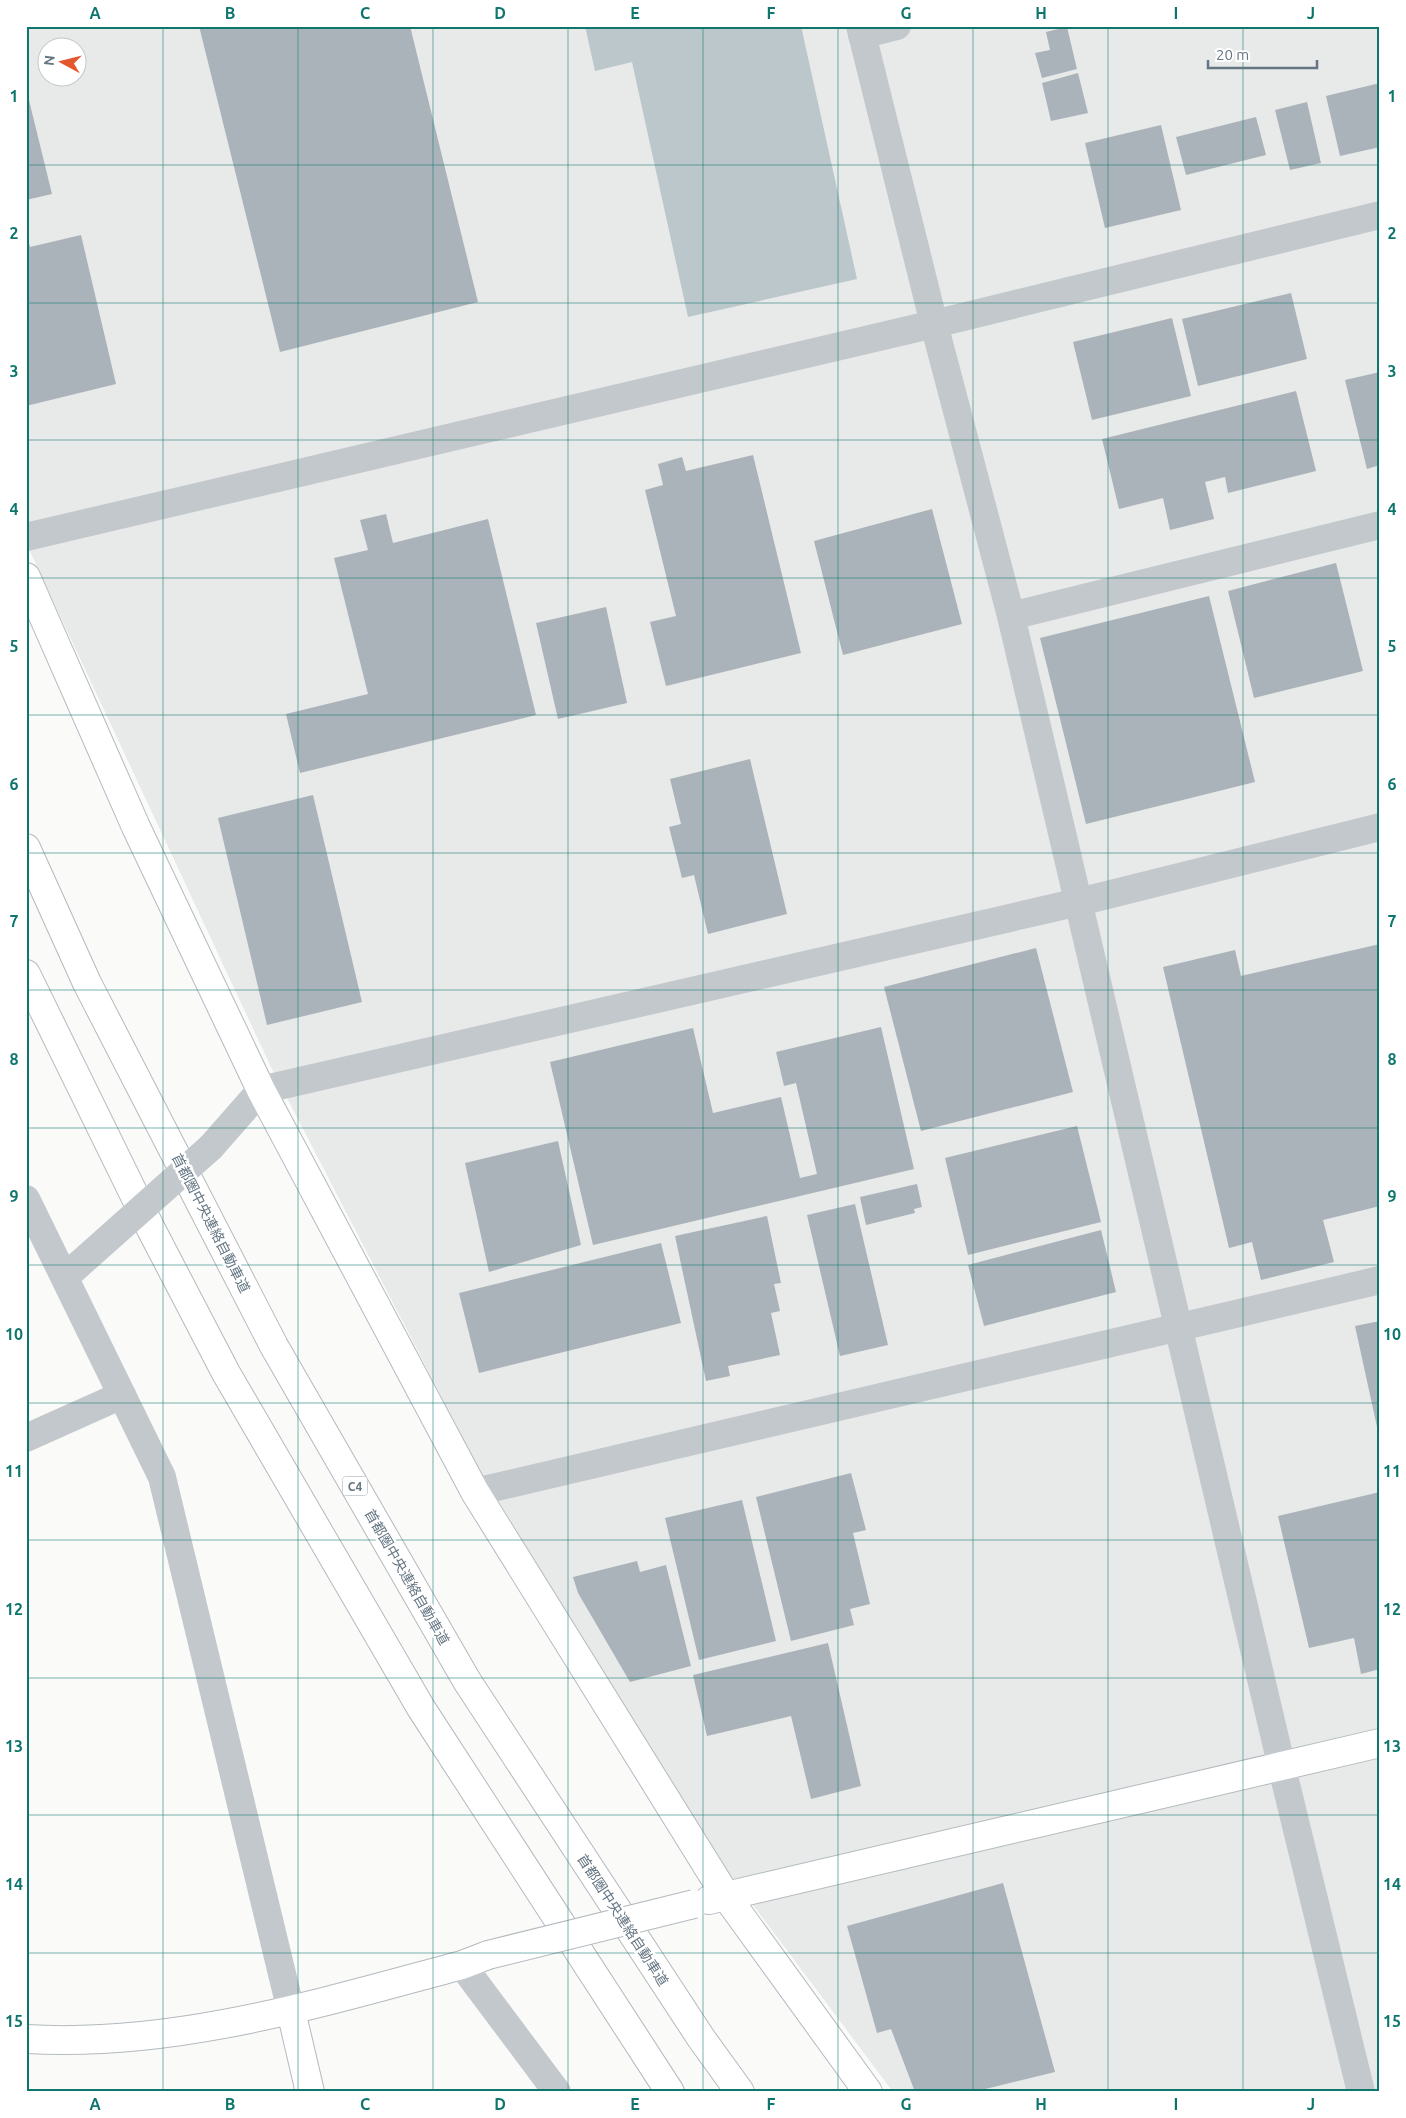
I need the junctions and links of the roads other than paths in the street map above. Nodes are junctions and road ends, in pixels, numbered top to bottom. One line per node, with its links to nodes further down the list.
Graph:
1 (897, 26): 2 (street)
2 (861, 30): 4 (street)
3 (1380, 215): 4 (street)
4 (934, 324): 6 (street); 8 (street)
5 (1380, 525): 8 (street)
6 (26, 536)
7 (26, 577): 13 (main road)
8 (1011, 616): 11 (street)
9 (1380, 827): 11 (street)
10 (26, 848): 30 (main road, 首都圏中央連絡自動車道 / C4)
11 (1079, 902): 13 (street); 17 (street)
12 (26, 974): 29 (main road)
13 (261, 1090): 15 (street, bridge); 20 (main road)
14 (26, 1199): 15 (street)
15 (65, 1277): 18 (street)
16 (1380, 1280): 17 (street)
17 (1178, 1329): 20 (street); 22 (street)
18 (122, 1395): 19 (street); 25 (street)
19 (26, 1438)
20 (475, 1492): 23 (main road)
21 (1380, 1743): 22 (main road)
22 (1282, 1768): 23 (main road); 32 (street)
23 (726, 1896): 24 (main road, bridge); 31 (main road)
24 (462, 1965): 25 (main road); 28 (street)
25 (291, 2011): 26 (main road); 27 (main road)
26 (26, 2039)
27 (310, 2092)
28 (557, 2092)
29 (670, 2092)
30 (740, 2092)
31 (868, 2092)
32 (1361, 2092)

